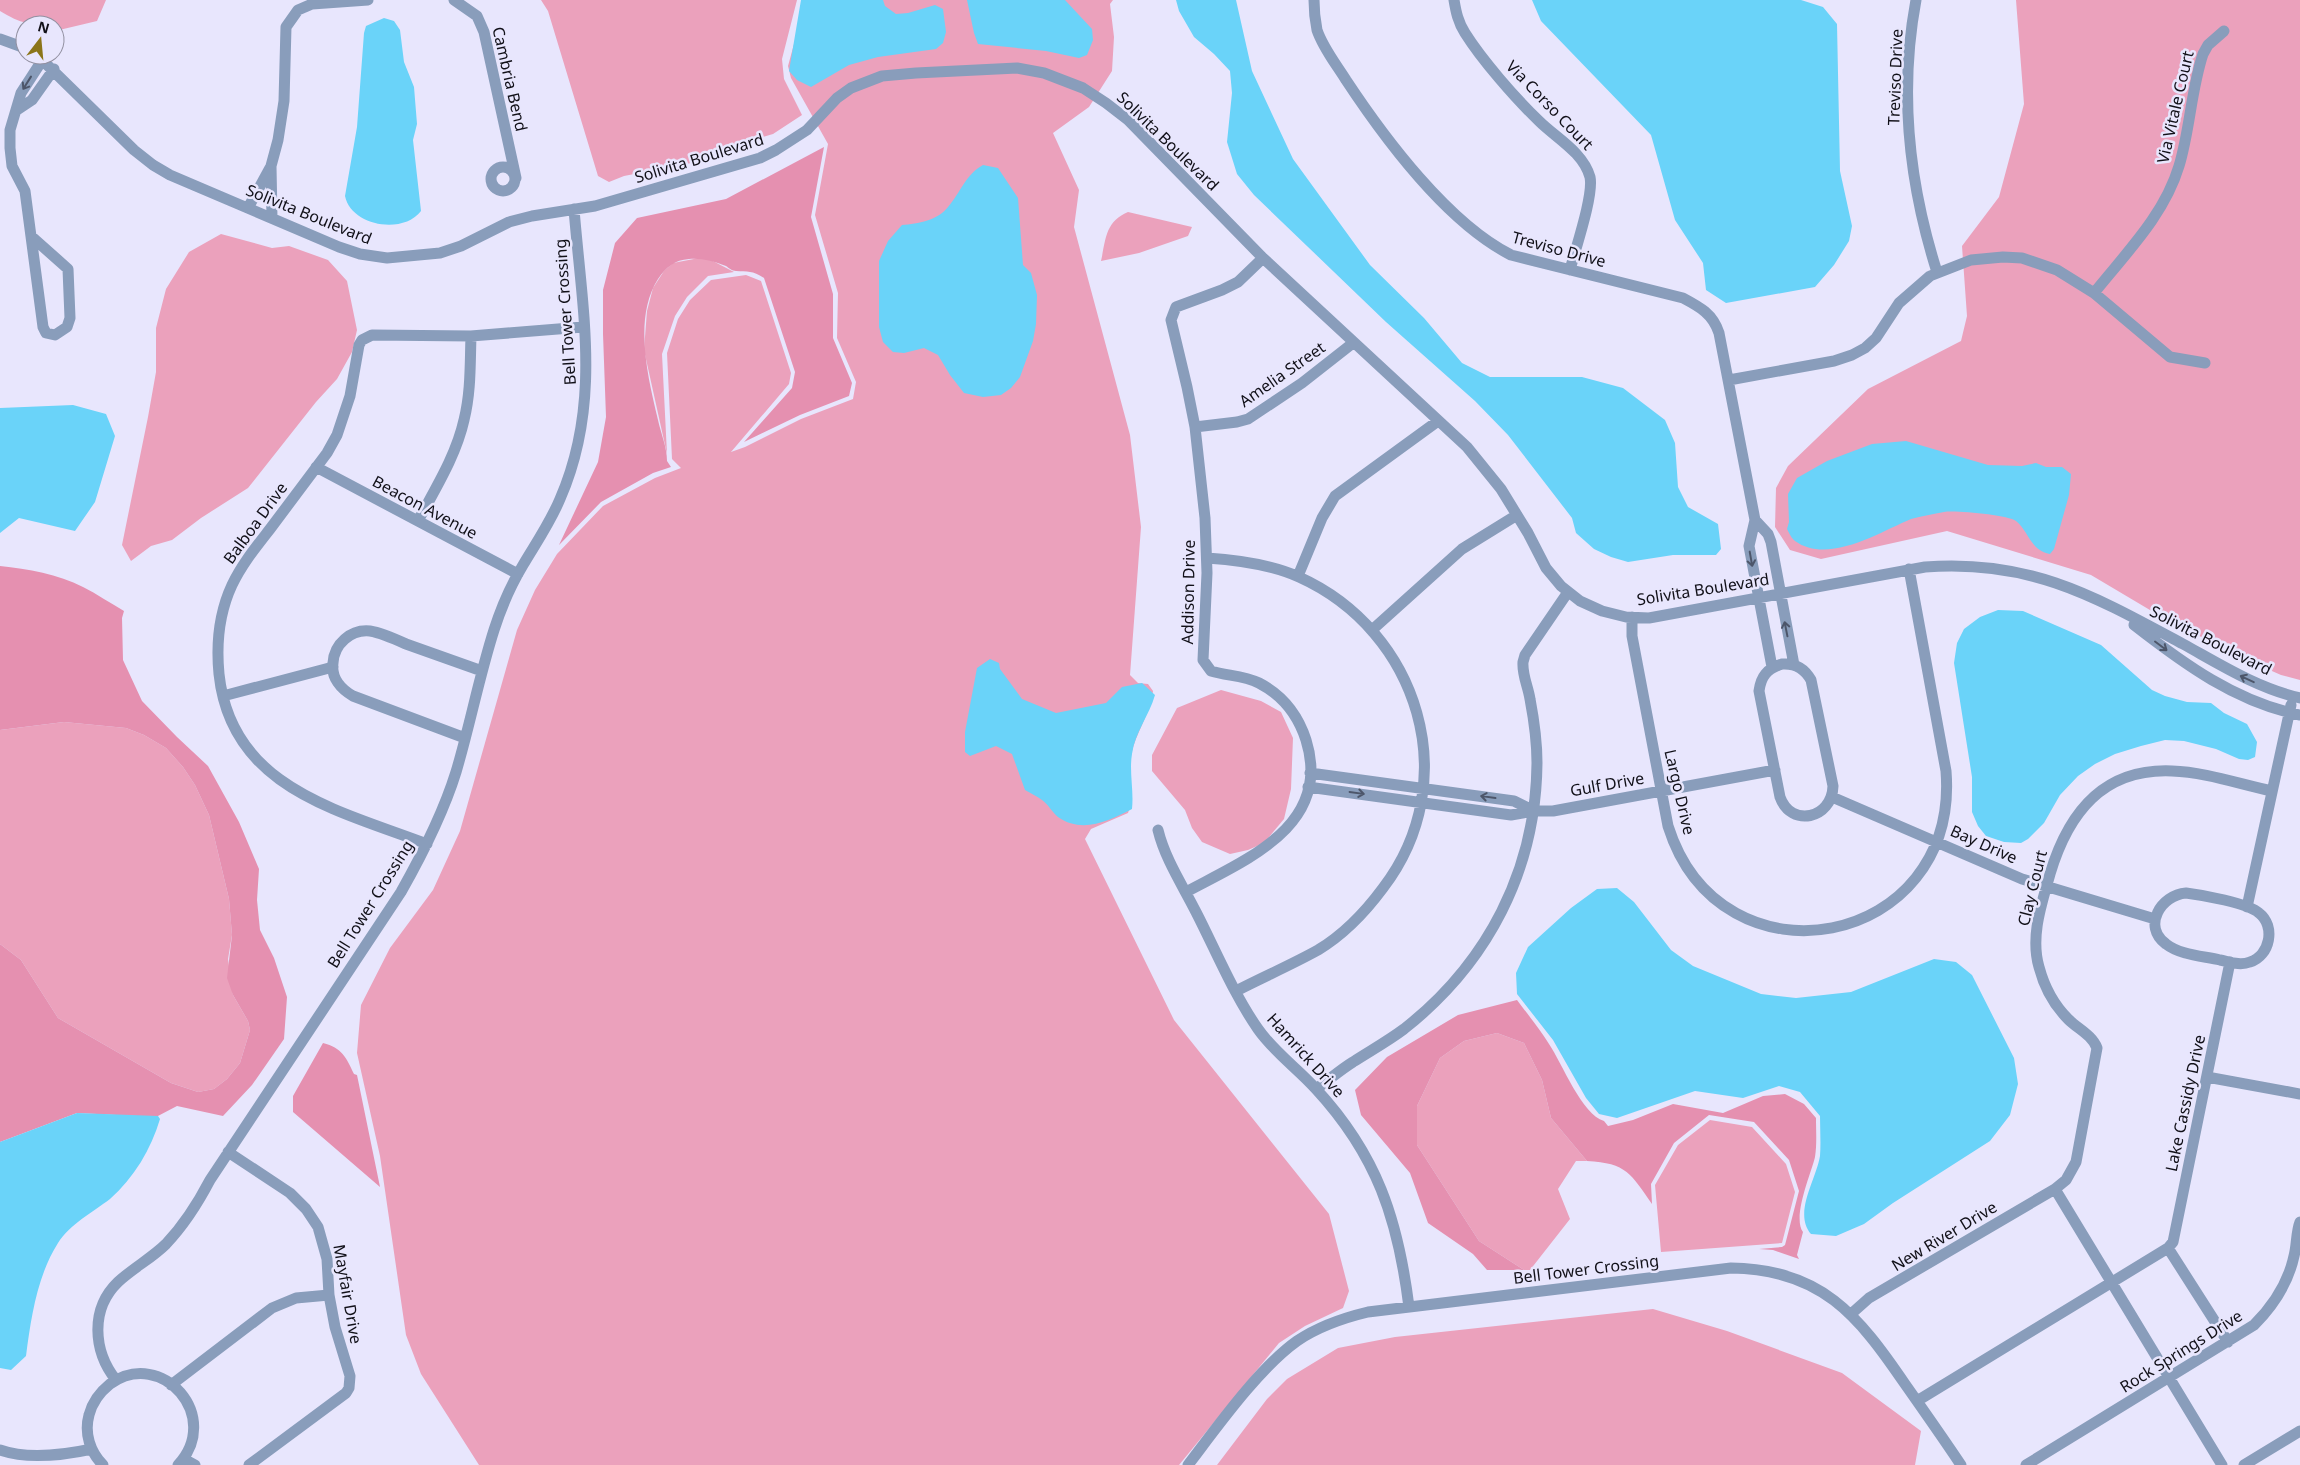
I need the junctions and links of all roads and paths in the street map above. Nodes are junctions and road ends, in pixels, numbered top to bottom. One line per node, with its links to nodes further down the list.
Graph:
1 (368, 0): 13 (street)
2 (454, 0): 14 (street, Cambria Bend)
3 (1314, 0): 20 (street, Treviso Drive)
4 (1454, 0): 20 (street, Via Corso Court)
5 (1916, 0): 21 (street, Treviso Drive)
6 (2224, 31): 22 (street, Via Vitale Court)
7 (0, 39): 8 (street)
8 (15, 44)
9 (36, 65): 12 (street, one-way to 12)
10 (49, 65): 11 (street, Solivita Boulevard)
11 (54, 70): 12 (street); 15 (street, Solivita Boulevard)
12 (17, 110): 18 (street)
13 (271, 166): 15 (street); 17 (street)
14 (516, 178)
15 (248, 208): 17 (street, Solivita Boulevard)
16 (574, 210): 17 (street, Solivita Boulevard); 19 (street, Solivita Boulevard); 23 (street, Bell Tower Crossing)
17 (272, 218)
18 (32, 236): 18 (street)
19 (1263, 258): 25 (street, Solivita Boulevard); 29 (street, Addison Drive)
20 (1570, 270): 27 (street, Treviso Drive)
21 (1937, 272): 22 (street); 27 (street)
22 (2094, 293): 26 (street)
23 (583, 327): 24 (street, Balboa Drive); 36 (street, Bell Tower Crossing)
24 (471, 336): 30 (street, Balboa Drive); 33 (street)
25 (1353, 343): 28 (street, Solivita Boulevard); 29 (street, Amelia Street)
26 (2205, 363)
27 (1729, 380): 32 (street, Treviso Drive)
28 (1438, 422): 31 (street, Solivita Boulevard); 37 (street)
29 (1195, 427): 34 (street, Addison Drive)
30 (316, 468): 33 (street, Beacon Avenue); 48 (street, Balboa Drive)
31 (1518, 515): 38 (street, Solivita Boulevard); 43 (street)
32 (1756, 520): 39 (street, Treviso Drive); 40 (street, Treviso Drive, one-way to 40)
33 (418, 522): 36 (street, Beacon Avenue)
34 (1206, 558): 37 (street); 53 (street, Addison Drive)
35 (1909, 569): 39 (street, Solivita Boulevard); 41 (street, Solivita Boulevard); 62 (street, Largo Drive)
36 (518, 574): 47 (street, Bell Tower Crossing)
37 (1298, 576): 43 (street)
38 (1568, 592): 42 (street, Solivita Boulevard); 60 (street)
39 (1780, 593): 40 (street, Solivita Boulevard); 44 (street, Treviso Drive, one-way to 39)
40 (1758, 598): 42 (street, Solivita Boulevard); 46 (street, Treviso Drive)
41 (2108, 606): 49 (street, Solivita Boulevard, one-way to 41); 50 (street, Solivita Boulevard, one-way to 50)
42 (1632, 618): 56 (street, Largo Drive)
43 (1372, 630): 55 (street)
44 (1794, 665): 46 (street); 58 (street)
45 (332, 667): 47 (street); 48 (street); 51 (street)
46 (1772, 667): 52 (street)
47 (482, 671): 51 (street, Bell Tower Crossing)
48 (223, 696): 63 (street, Balboa Drive)
49 (2296, 697): 50 (street)
50 (2294, 714): 57 (street)
51 (465, 738): 63 (street, Bell Tower Crossing)
52 (1775, 770): 56 (street, Gulf Drive); 58 (street)
53 (1310, 773): 54 (street, Addison Drive); 55 (street, Gulf Drive)
54 (1308, 787): 59 (street, Gulf Drive, one-way to 59); 65 (street, Addison Drive)
55 (1424, 788): 59 (street); 60 (street, Gulf Drive, one-way to 55)
56 (1661, 791): 60 (street, Gulf Drive); 62 (street, Largo Drive)
57 (2272, 791): 64 (street, Clay Court); 66 (street)
58 (1832, 797): 62 (street, Bay Drive)
59 (1423, 802): 60 (street, Gulf Drive); 69 (street)
60 (1534, 811): 71 (street)
61 (1158, 830): 65 (street, Hamrick Drive)
62 (1936, 841): 64 (street, Bay Drive)
63 (427, 844): 73 (street, Bell Tower Crossing)
64 (2046, 888): 67 (street, Bay Drive); 74 (street, Clay Court)
65 (1186, 892): 69 (street, Hamrick Drive)
66 (2247, 906): 67 (street); 68 (street)
67 (2155, 919): 68 (street)
68 (2230, 962): 70 (street, Lake Cassidy Drive)
69 (1236, 991): 71 (street, Hamrick Drive)
70 (2207, 1078): 72 (street); 76 (street, Lake Cassidy Drive)
71 (1316, 1089): 79 (street, Hamrick Drive)
72 (2300, 1094)
73 (228, 1152): 78 (street, Mayfair Drive); 83 (street, Bell Tower Crossing)
74 (2055, 1189): 77 (street); 80 (street, New River Drive)
75 (2300, 1222): 81 (street, Rock Springs Drive)
76 (2168, 1248): 77 (street); 81 (street)
77 (2112, 1282): 82 (street); 85 (street)
78 (329, 1294): 84 (street); 92 (street, Mayfair Drive)
79 (1409, 1307): 80 (street, Bell Tower Crossing); 93 (street, Bell Tower Crossing)
80 (1851, 1314): 85 (street, Bell Tower Crossing)
81 (2228, 1342): 82 (street, Rock Springs Drive)
82 (2169, 1378): 95 (street, Rock Springs Drive); 96 (street)
83 (116, 1380): 84 (street); 87 (street)
84 (172, 1385): 89 (street)
85 (1917, 1401): 94 (street, Bell Tower Crossing)
86 (2300, 1432): 97 (street)
87 (92, 1449): 88 (street); 90 (street)
88 (0, 1450)
89 (181, 1462): 91 (street)
90 (103, 1465)
91 (195, 1465)
92 (249, 1465)
93 (1188, 1465)
94 (1961, 1465)
95 (2026, 1465)
96 (2222, 1465)
97 (2244, 1465)

